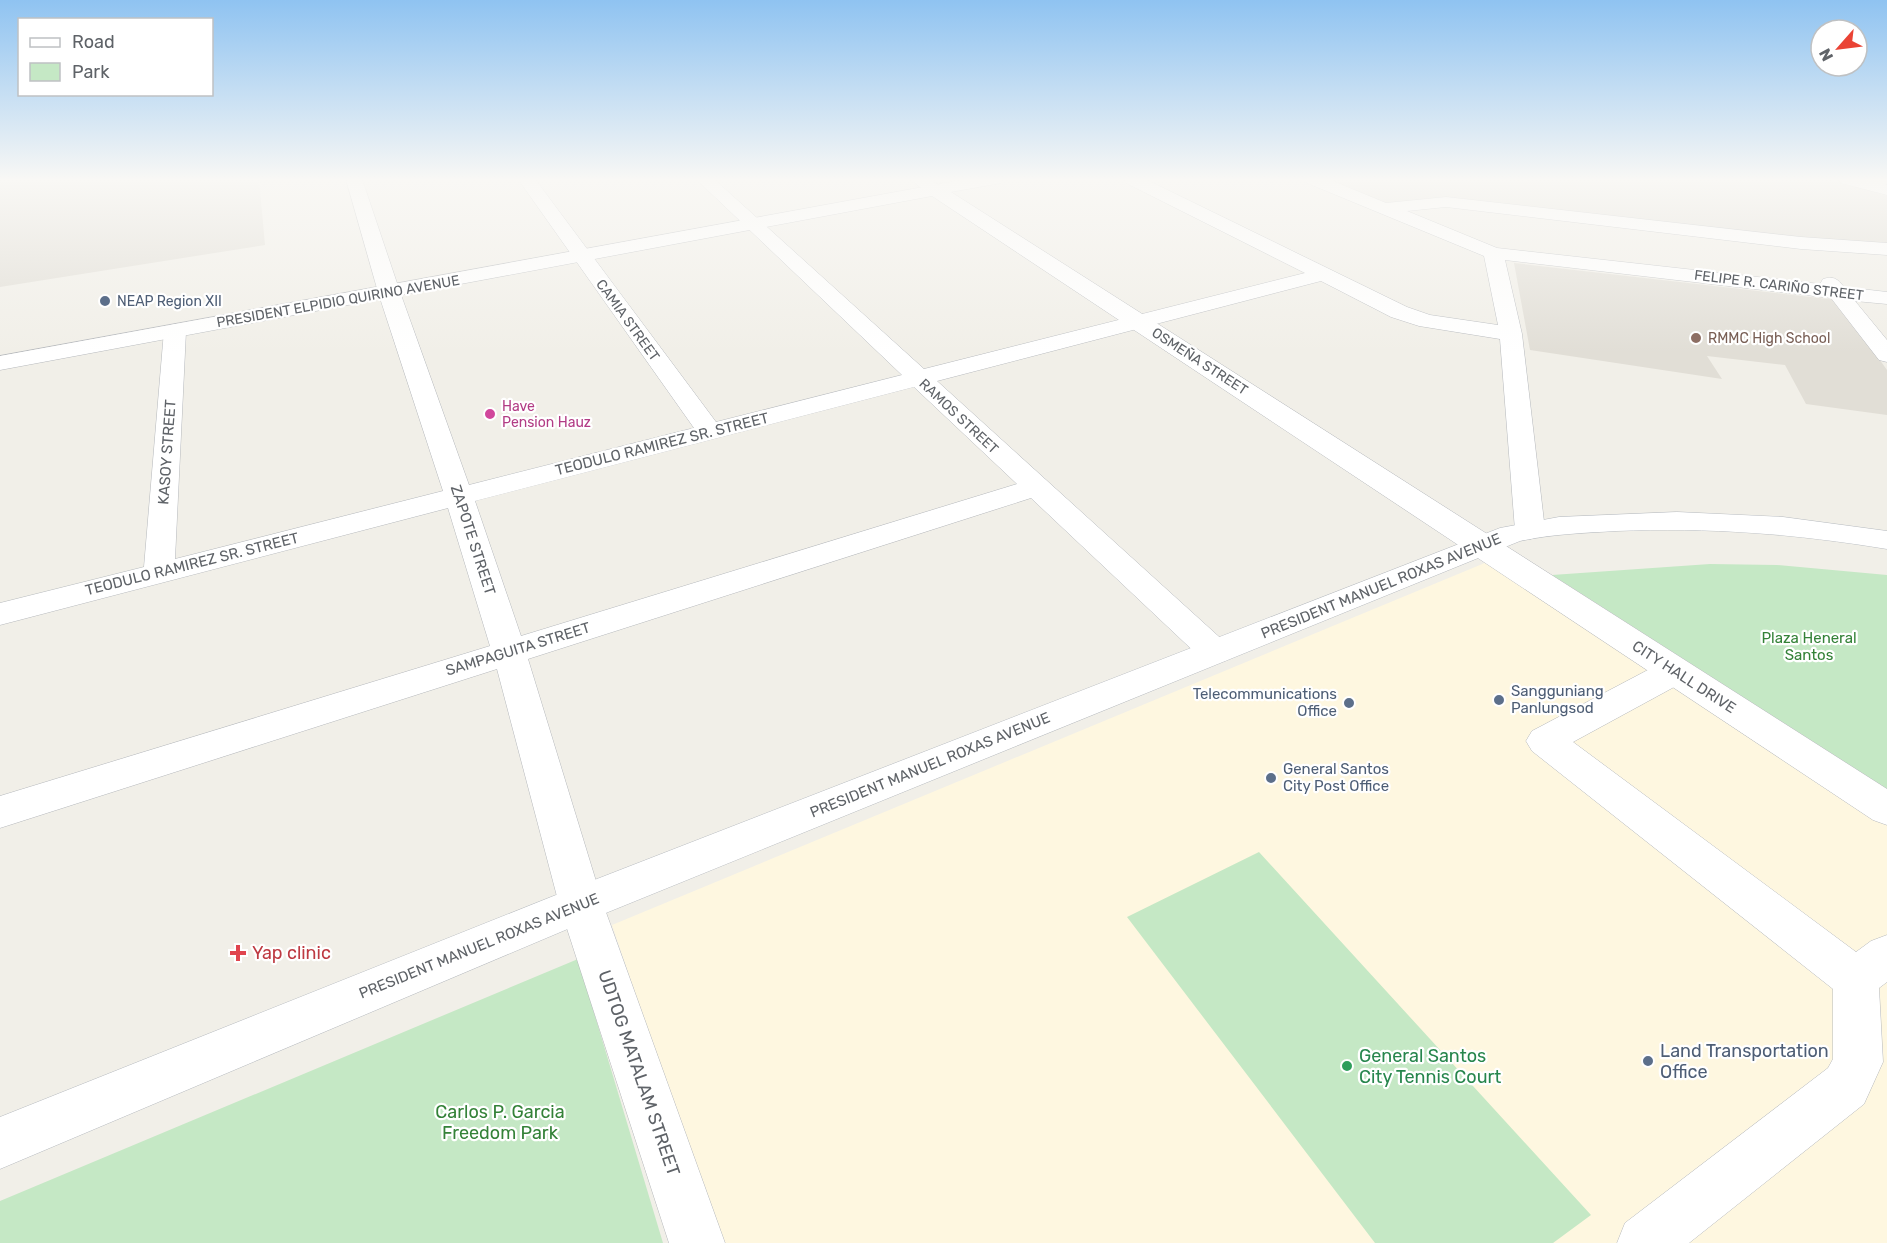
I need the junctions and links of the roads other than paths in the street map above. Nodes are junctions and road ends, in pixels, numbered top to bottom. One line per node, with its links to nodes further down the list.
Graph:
1 (372, 237): 14 (street, ZAPOTE STREET)
2 (567, 237): 12 (street, CAMIA STREET)
3 (683, 237): 12 (street, PRESIDENT ELPIDIO QUIRINO AVENUE)
4 (767, 237): 22 (street, RAMOS STREET)
5 (1008, 237): 17 (street, OSMEÑA STREET)
6 (1250, 237): 13 (street)
7 (1454, 237): 11 (street, FELIPE R. CARIÑO STREET)
8 (1749, 237): 9 (street)
9 (1801, 243): 10 (street); 15 (street)
10 (1887, 249)
11 (1492, 253): 15 (street, FELIPE R. CARIÑO STREET); 19 (street)
12 (581, 256): 14 (street, PRESIDENT ELPIDIO QUIRINO AVENUE); 23 (street, CAMIA STREET)
13 (1325, 274): 17 (street, TEODULO RAMIREZ SR. STREET); 19 (street)
14 (389, 292): 18 (street, PRESIDENT ELPIDIO QUIRINO AVENUE); 25 (street, ZAPOTE STREET)
15 (1837, 292): 16 (street, FELIPE R. CARIÑO STREET); 20 (street)
16 (1887, 298)
17 (1139, 321): 22 (street, TEODULO RAMIREZ SR. STREET); 28 (street, OSMEÑA STREET)
18 (175, 331): 21 (street, PRESIDENT ELPIDIO QUIRINO AVENUE); 29 (street, KASOY STREET)
19 (1510, 334): 26 (street)
20 (1887, 355)
21 (0, 363)
22 (919, 378): 23 (street, TEODULO RAMIREZ SR. STREET); 24 (street, RAMOS STREET)
23 (710, 431): 25 (street, TEODULO RAMIREZ SR. STREET)
24 (1036, 487): 31 (street, SAMPAGUITA STREET); 32 (street, RAMOS STREET)
25 (459, 496): 29 (street, TEODULO RAMIREZ SR. STREET); 31 (street, ZAPOTE STREET)
26 (1530, 530): 27 (street, PRESIDENT MANUEL ROXAS AVENUE); 28 (street, PRESIDENT MANUEL ROXAS AVENUE)
27 (1887, 540)
28 (1480, 545): 32 (street, PRESIDENT MANUEL ROXAS AVENUE); 33 (street, CITY HALL DRIVE)
29 (159, 572): 30 (street, TEODULO RAMIREZ SR. STREET)
30 (0, 614)
31 (508, 651): 35 (street, SAMPAGUITA STREET); 36 (street, ZAPOTE STREET)
32 (1215, 652): 36 (street, PRESIDENT MANUEL ROXAS AVENUE)
33 (1675, 671): 34 (street, CITY HALL DRIVE); 37 (street)
34 (1887, 808)
35 (0, 812)
36 (581, 904): 38 (street, PRESIDENT MANUEL ROXAS AVENUE); 39 (street, UDTOG MATALAM STREET)
37 (1871, 967): 40 (street)
38 (0, 1143)
39 (697, 1243)
40 (1645, 1243)

